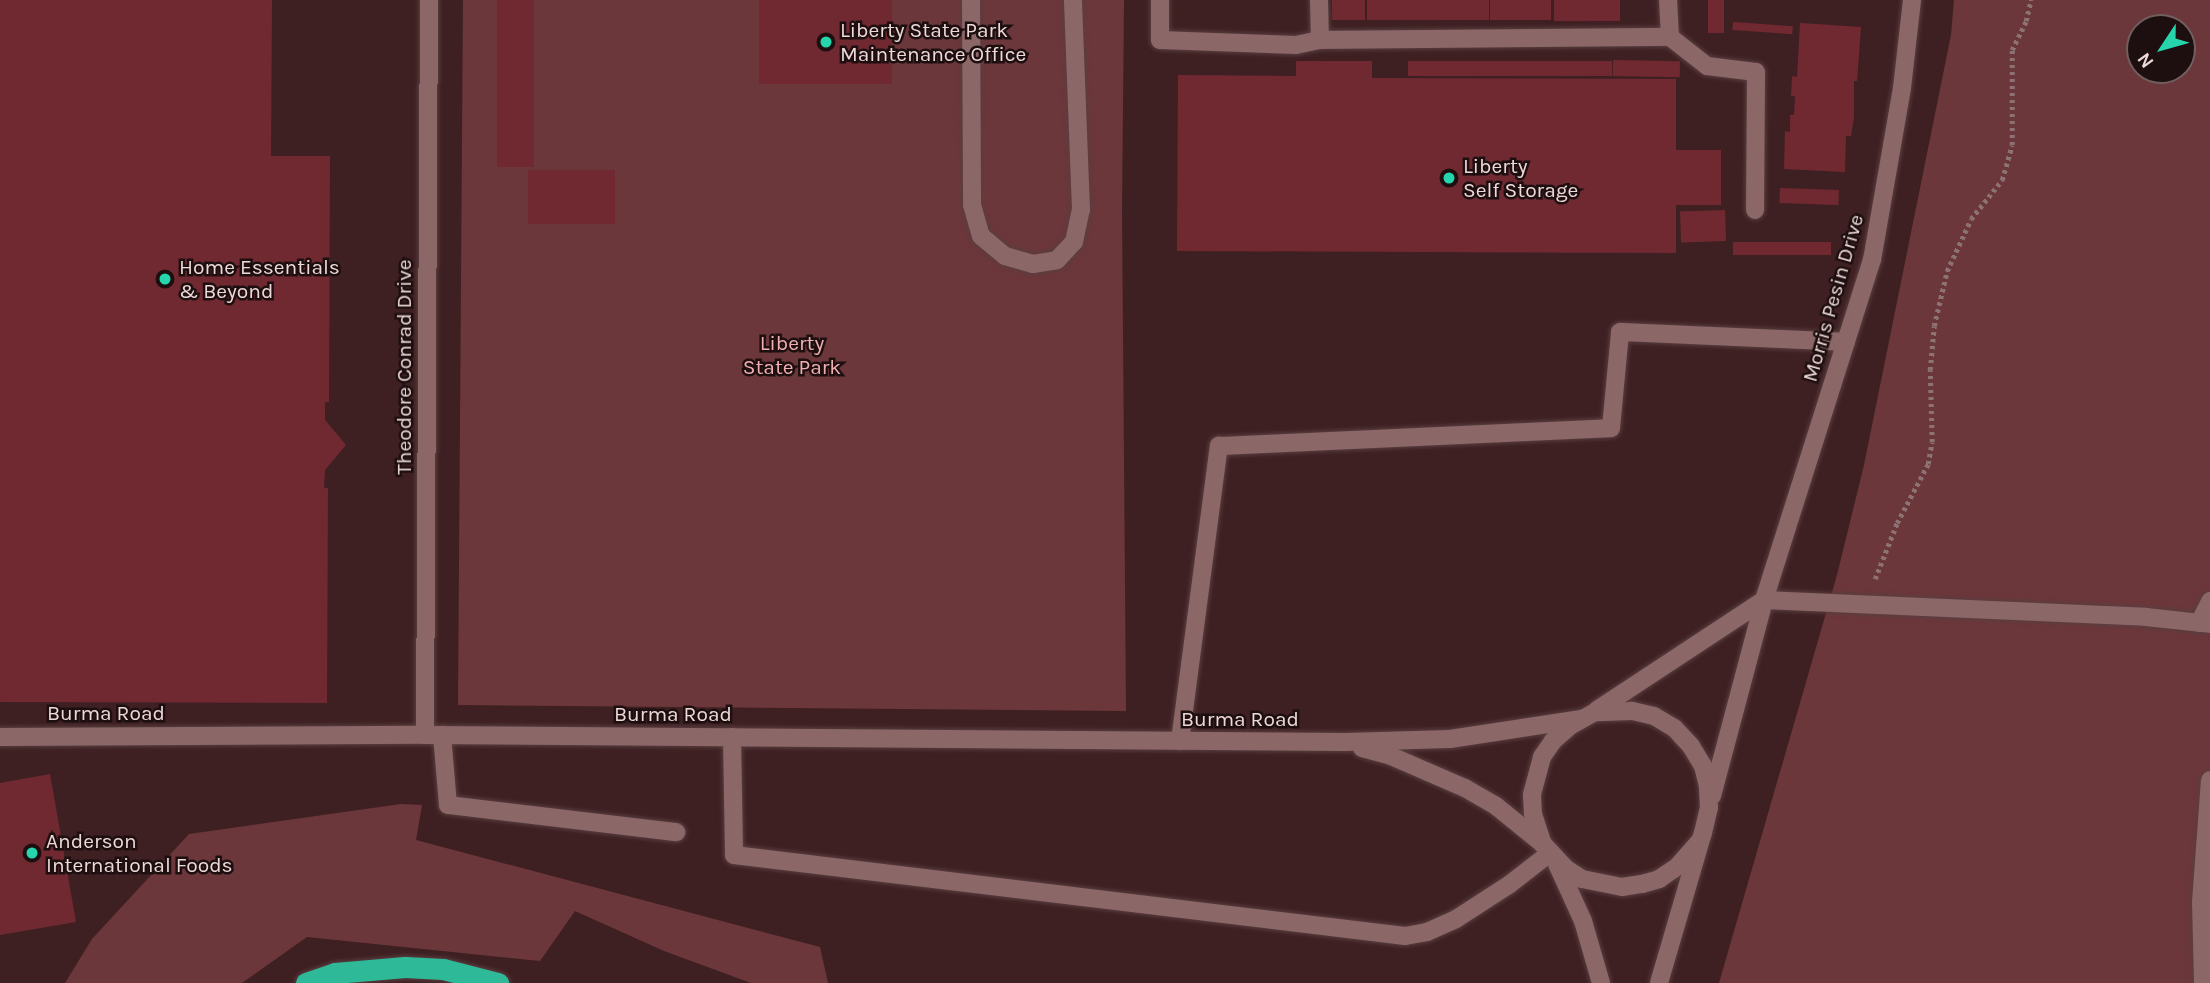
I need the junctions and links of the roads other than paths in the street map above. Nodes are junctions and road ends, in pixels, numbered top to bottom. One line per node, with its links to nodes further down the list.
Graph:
1 (429, 0): 16 (street, Theodore Conrad Drive)
2 (971, 0): 3 (street)
3 (1073, 0)
4 (1160, 0): 9 (street)
5 (1319, 0): 9 (street)
6 (1668, 0): 8 (street)
7 (1912, 0): 11 (street, Morris Pesin Drive)
8 (1670, 37): 9 (street); 10 (street)
9 (1320, 40)
10 (1755, 210)
11 (1846, 342): 12 (street, Morris Pesin Drive); 19 (street)
12 (1763, 600): 14 (street); 15 (street); 23 (street, Morris Pesin Drive)
13 (2210, 601): 14 (street)
14 (2204, 624)
15 (1588, 716): 20 (street, Burma Road); 23 (street); 24 (street)
16 (434, 735): 17 (street, Burma Road); 18 (street, Burma Road); 22 (street, Theodore Conrad Drive)
17 (0, 737)
18 (732, 737): 19 (street, Burma Road); 24 (street)
19 (1180, 741): 20 (street, Burma Road)
20 (1345, 742): 24 (street, Burma Road)
21 (2209, 787): 25 (street)
22 (676, 832)
23 (1702, 837): 24 (street); 30 (street, Morris Pesin Drive)
24 (1549, 851): 29 (street)
25 (2206, 920): 31 (street)
26 (2210, 982): 31 (street)
27 (306, 983): 28 (highway)
28 (498, 983)
29 (1601, 983)
30 (1660, 983)
31 (2203, 983)

